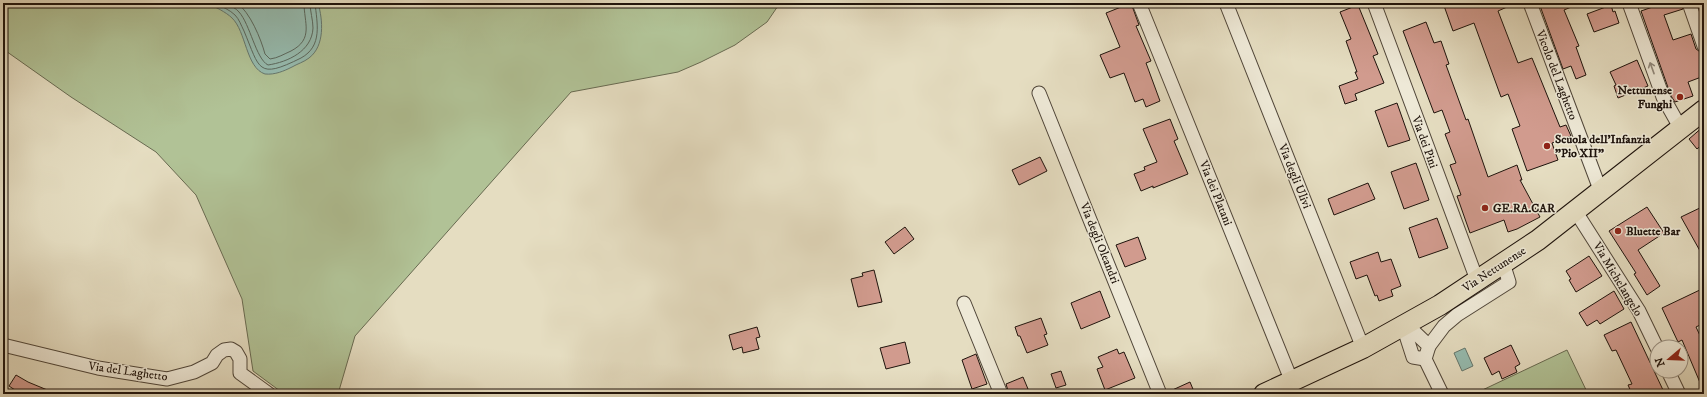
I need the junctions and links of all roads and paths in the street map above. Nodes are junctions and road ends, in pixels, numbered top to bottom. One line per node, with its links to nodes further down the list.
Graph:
1 (1139, 3): 23 (street, Via dei Platani)
2 (1226, 3): 20 (street, Via degli Ulivi)
3 (1374, 3): 14 (street, Via dei Pini)
4 (1530, 3): 11 (street, Vicolo del Laghetto)
5 (1629, 3): 10 (street, one-way to 5)
6 (1688, 3): 7 (street)
7 (1704, 46)
8 (1039, 93): 26 (street, Via degli Oleandri)
9 (1704, 110): 10 (main road, Via Nettunense)
10 (1681, 129): 11 (main road, Via Nettunense)
11 (1601, 192): 12 (main road, Via Nettunense)
12 (1576, 212): 13 (main road, Via Nettunense); 17 (street, Via Michelangelo)
13 (1503, 263): 14 (main road, Via Nettunense); 19 (street)
14 (1477, 280): 16 (main road, Via Nettunense)
15 (964, 303): 25 (street)
16 (1404, 325): 19 (street); 20 (main road, Via Nettunense); 21 (street)
17 (1653, 339)
18 (3, 345): 24 (street, Via del Laghetto)
19 (1429, 346): 21 (street)
20 (1363, 348): 23 (main road, Via Nettunense)
21 (1425, 359): 28 (street)
22 (1672, 379): 29 (street)
23 (1292, 382): 27 (main road, Via Nettunense)
24 (269, 394)
25 (1001, 394)
26 (1160, 394)
27 (1264, 394)
28 (1442, 394)
29 (1679, 394)

